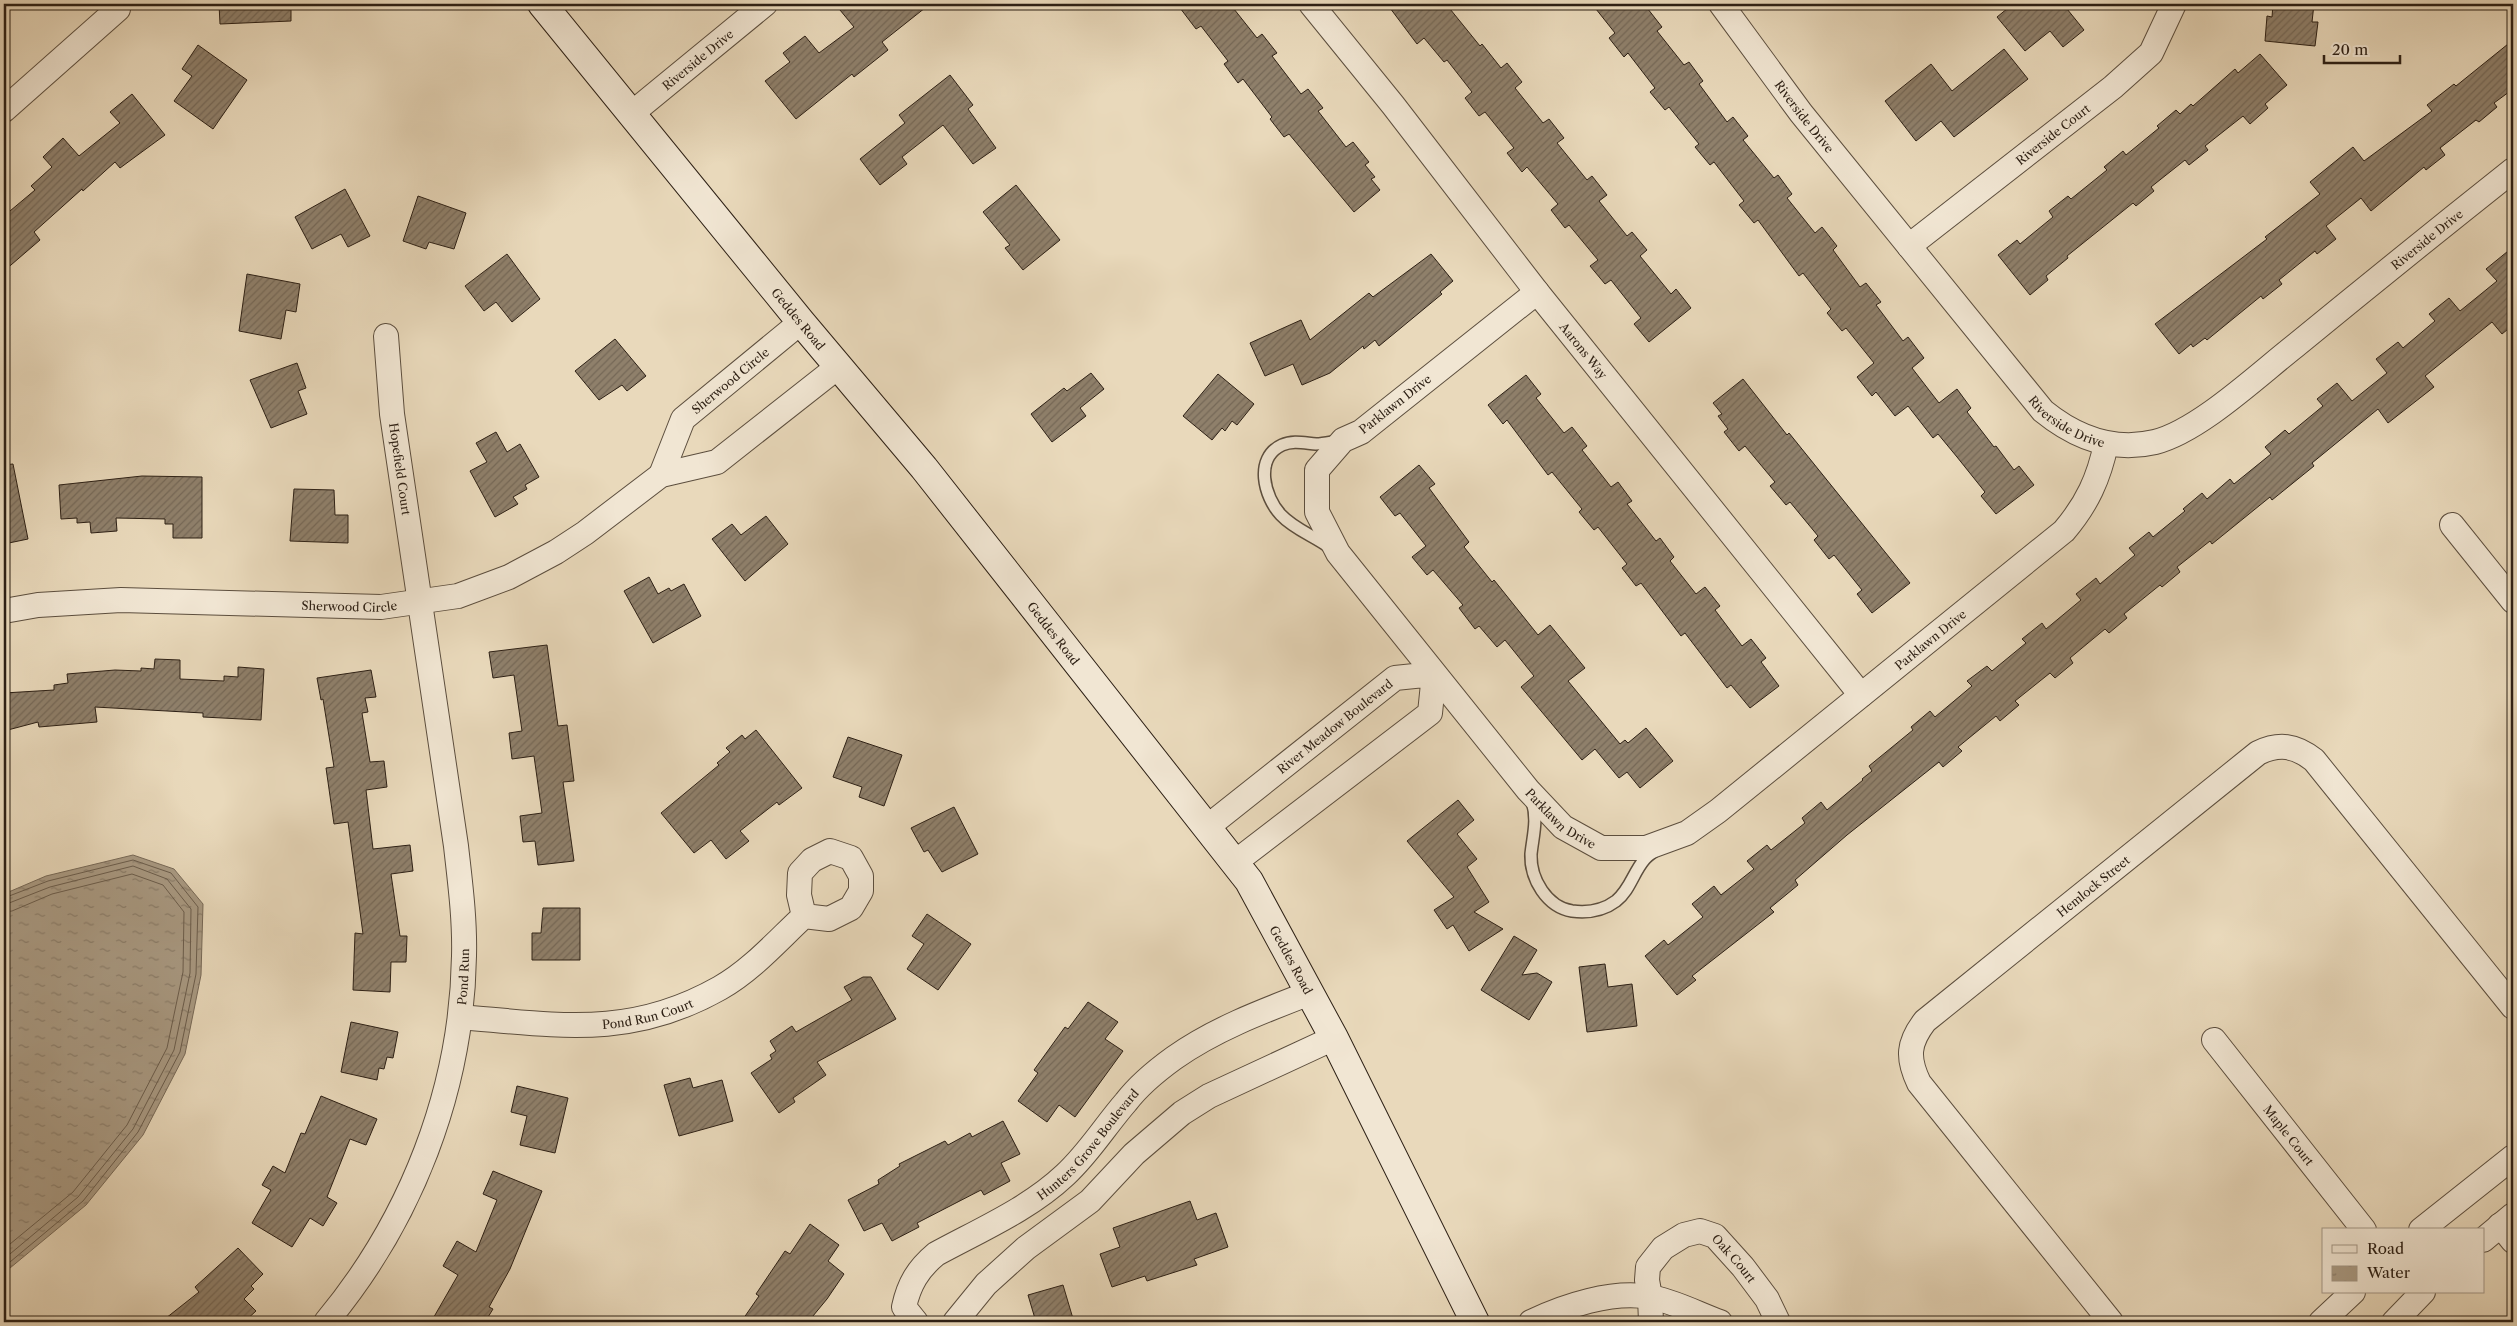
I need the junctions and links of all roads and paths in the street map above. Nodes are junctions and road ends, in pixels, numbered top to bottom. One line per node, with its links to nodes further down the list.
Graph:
1 (542, 4): 8 (main road, Geddes Road)
2 (765, 4): 8 (street, Riverside Drive)
3 (1311, 4): 11 (street, Aarons Way)
4 (1720, 4): 10 (street, Riverside Drive)
5 (2174, 4): 10 (street, Riverside Court)
6 (118, 9): 7 (street)
7 (4, 110)
8 (631, 114): 12 (main road, Geddes Road)
9 (2513, 170): 16 (street, Riverside Drive)
10 (1909, 246): 16 (street, Riverside Drive)
11 (1536, 292): 15 (street, Parklawn Drive); 24 (street, Aarons Way)
12 (801, 322): 14 (main road, Geddes Road); 17 (street, Sherwood Circle)
13 (386, 336): 20 (street, Hopefield Court)
14 (839, 366): 17 (street, Sherwood Circle); 26 (main road, Geddes Road)
15 (1343, 440): 19 (street, Parklawn Drive); 19 (lane)
16 (2106, 444): 24 (street, Parklawn Drive)
17 (661, 475): 20 (street, Sherwood Circle)
18 (2452, 525): 21 (street)
19 (1338, 553): 23 (street, Parklawn Drive)
20 (419, 601): 22 (street, Sherwood Circle); 32 (street, Pond Run)
21 (2513, 601)
22 (4, 612)
23 (1434, 674): 25 (street, Parklawn Drive); 26 (street, River Meadow Boulevard); 28 (street)
24 (1861, 695): 27 (street, Parklawn Drive)
25 (1528, 790): 27 (street, Parklawn Drive); 27 (lane)
26 (1206, 828): 28 (main road, Geddes Road)
27 (1667, 840)
28 (1234, 863): 30 (main road, Geddes Road)
29 (804, 916): 32 (street, Pond Run Court)
30 (1310, 993): 33 (main road, Geddes Road); 42 (street, Hunters Grove Boulevard)
31 (2513, 1008): 49 (street, Hemlock Street)
32 (460, 1017): 41 (street, Pond Run)
33 (1334, 1038): 43 (street); 44 (main road, Geddes Road)
34 (2214, 1040): 36 (street, Maple Court)
35 (2513, 1157): 37 (street)
36 (2362, 1228)
37 (2424, 1228)
38 (2351, 1294): 50 (street)
39 (2418, 1294): 51 (street)
40 (1650, 1297): 45 (street); 46 (street, Oak Court); 47 (street); 48 (street, Oak Court)
41 (326, 1322)
42 (916, 1322)
43 (955, 1322)
44 (1475, 1322)
45 (1531, 1322)
46 (1651, 1322)
47 (1720, 1322)
48 (1778, 1322)
49 (2111, 1322)
50 (2321, 1322)
51 (2394, 1322)

